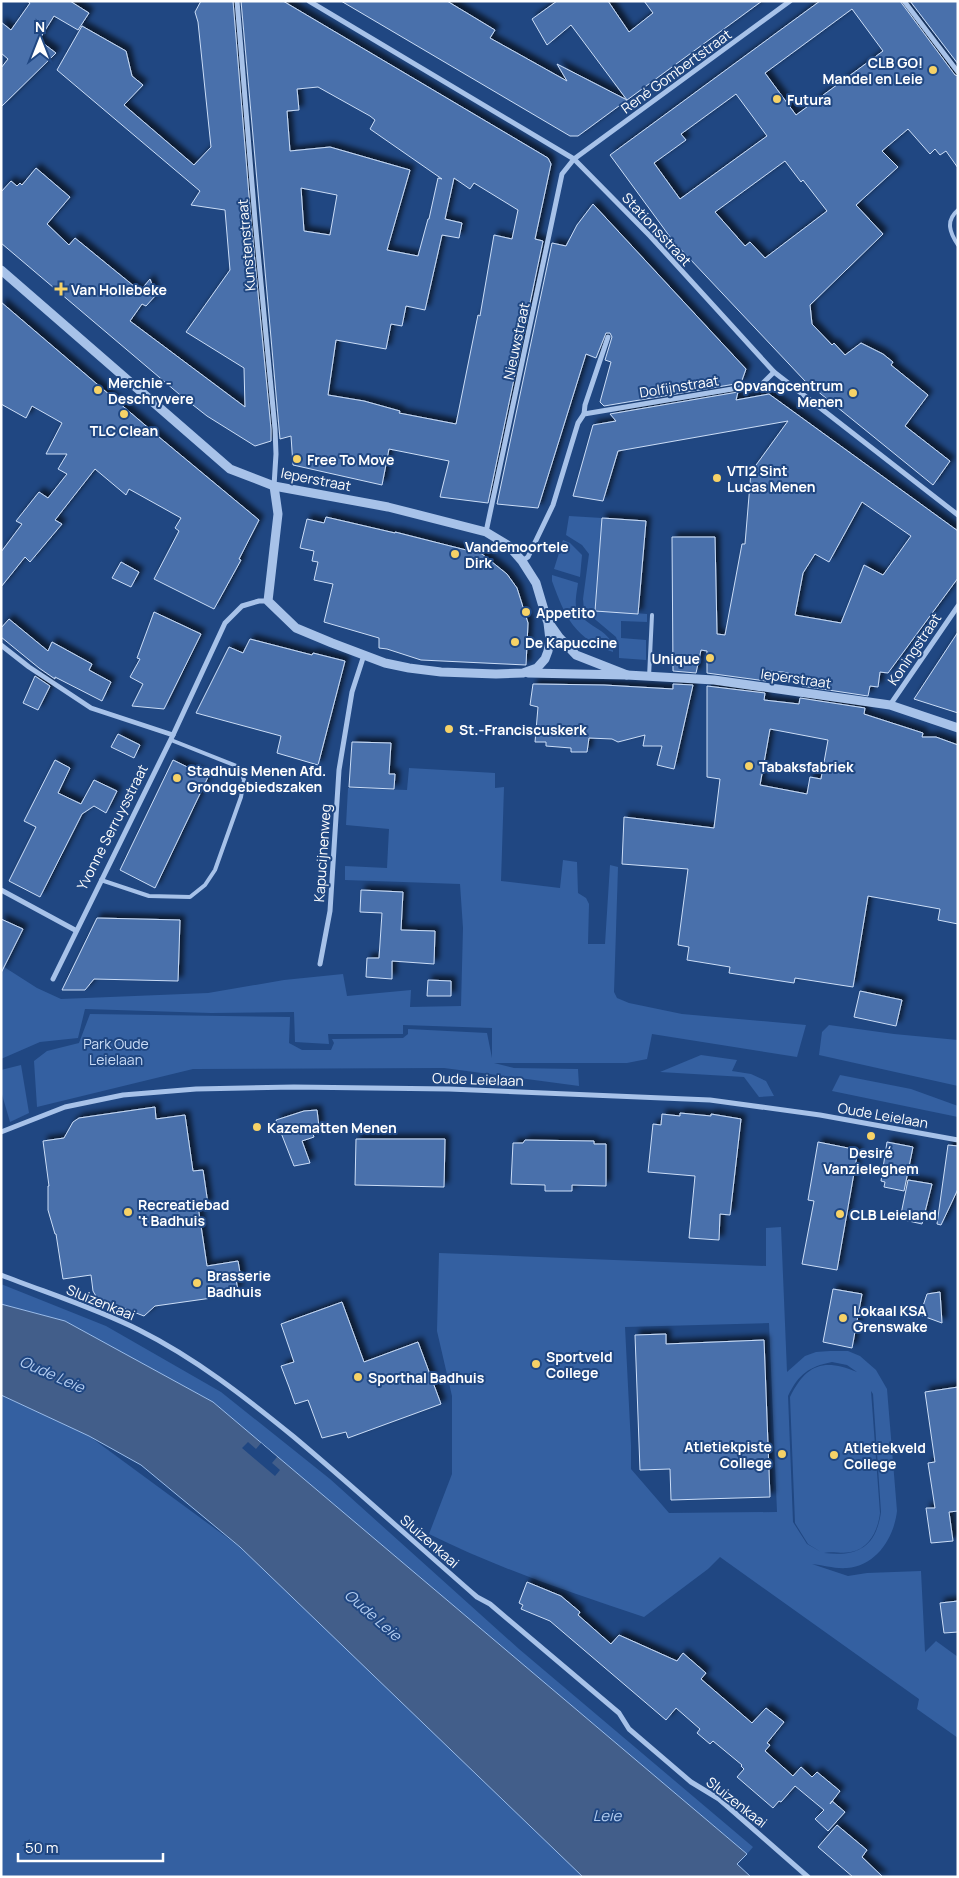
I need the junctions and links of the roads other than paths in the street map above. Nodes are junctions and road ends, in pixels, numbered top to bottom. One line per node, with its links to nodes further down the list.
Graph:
1 (237, 1): 13 (street, Kunstenstraat)
2 (309, 1): 6 (street, Stationsstraat)
3 (790, 1): 6 (street, René Gombertstraat)
4 (904, 1): 5 (street)
5 (958, 72)
6 (574, 159): 11 (street, Stationsstraat); 15 (street, Nieuwstraat)
7 (958, 210): 8 (lane)
8 (958, 245)
9 (1, 270): 13 (street, Ieperstraat)
10 (608, 337): 12 (street)
11 (774, 372): 12 (street, Dolfijnstraat); 14 (street, Stationsstraat)
12 (584, 414): 16 (street)
13 (274, 486): 15 (street, Ieperstraat); 17 (street)
14 (958, 515)
15 (486, 532): 16 (street, Ieperstraat)
16 (522, 561): 20 (street, Ieperstraat)
17 (268, 601): 22 (street); 28 (street, Yvonne Serruysstraat)
18 (958, 606): 26 (street, Koningstraat)
19 (652, 615): 25 (lane)
20 (547, 620): 23 (street); 24 (street, Ieperstraat)
21 (1, 645): 28 (street)
22 (364, 655): 23 (street); 32 (street, Kapucijnenweg)
23 (523, 673): 24 (street, Ieperstraat)
24 (627, 675): 25 (street, Ieperstraat)
25 (649, 677): 26 (street, Ieperstraat)
26 (890, 705): 27 (street, Ieperstraat)
27 (958, 728)
28 (172, 738): 29 (street, Yvonne Serruysstraat); 29 (lane)
29 (100, 880): 31 (street, Yvonne Serruysstraat)
30 (1, 890): 31 (street)
31 (75, 930): 33 (street, Yvonne Serruysstraat)
32 (320, 964)
33 (52, 978)
34 (1, 1132): 35 (street, Oude Leielaan)
35 (958, 1140)
36 (1, 1275): 37 (street, Sluizenkaai)
37 (808, 1877)

